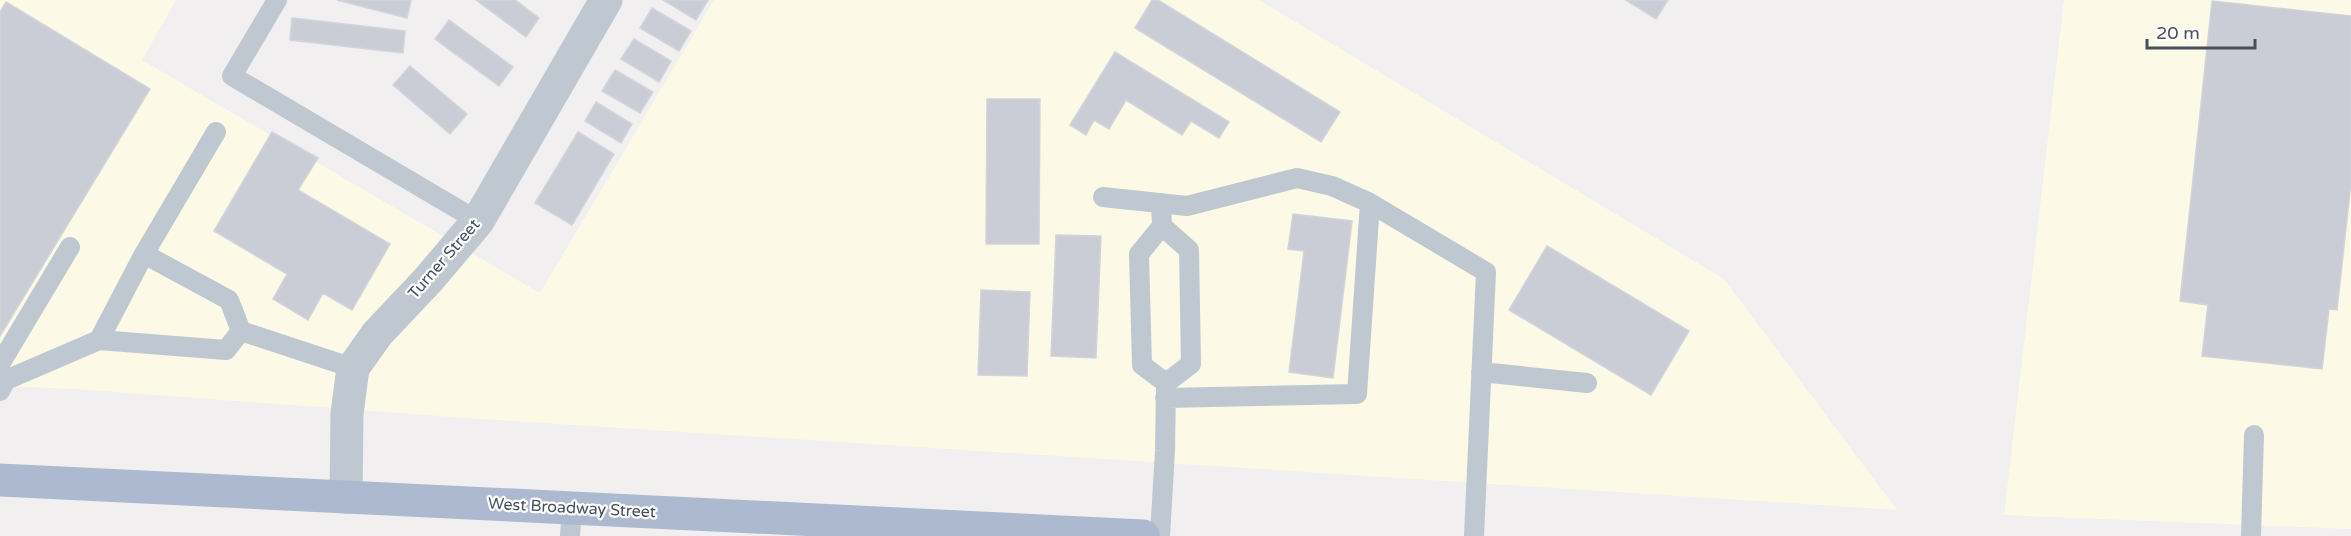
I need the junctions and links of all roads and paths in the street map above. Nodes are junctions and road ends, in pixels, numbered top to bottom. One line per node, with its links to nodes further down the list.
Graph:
1 (277, 0): 7 (lane)
2 (606, 0): 7 (street, Turner Street)
3 (216, 132): 10 (lane)
4 (1103, 197): 6 (lane)
5 (1370, 202): 6 (lane); 14 (lane); 17 (lane)
6 (1161, 203): 8 (lane)
7 (478, 221): 13 (street, Turner Street)
8 (1162, 226): 17 (lane); 17 (lane)
9 (70, 248): 15 (lane)
10 (144, 254): 11 (lane); 12 (lane)
11 (241, 331): 12 (lane); 13 (lane)
12 (99, 340): 15 (lane)
13 (353, 368): 20 (street, Turner Street)
14 (1482, 372): 16 (lane); 24 (lane)
15 (1, 379)
16 (1587, 383)
17 (1165, 391): 23 (lane)
18 (2254, 435): 25 (lane)
19 (0, 480): 20 (main road, West Broadway Street)
20 (346, 496): 21 (main road, West Broadway Street)
21 (571, 522): 22 (main road, West Broadway Street)
22 (1143, 536)
23 (1160, 536)
24 (1474, 536)
25 (2251, 536)

